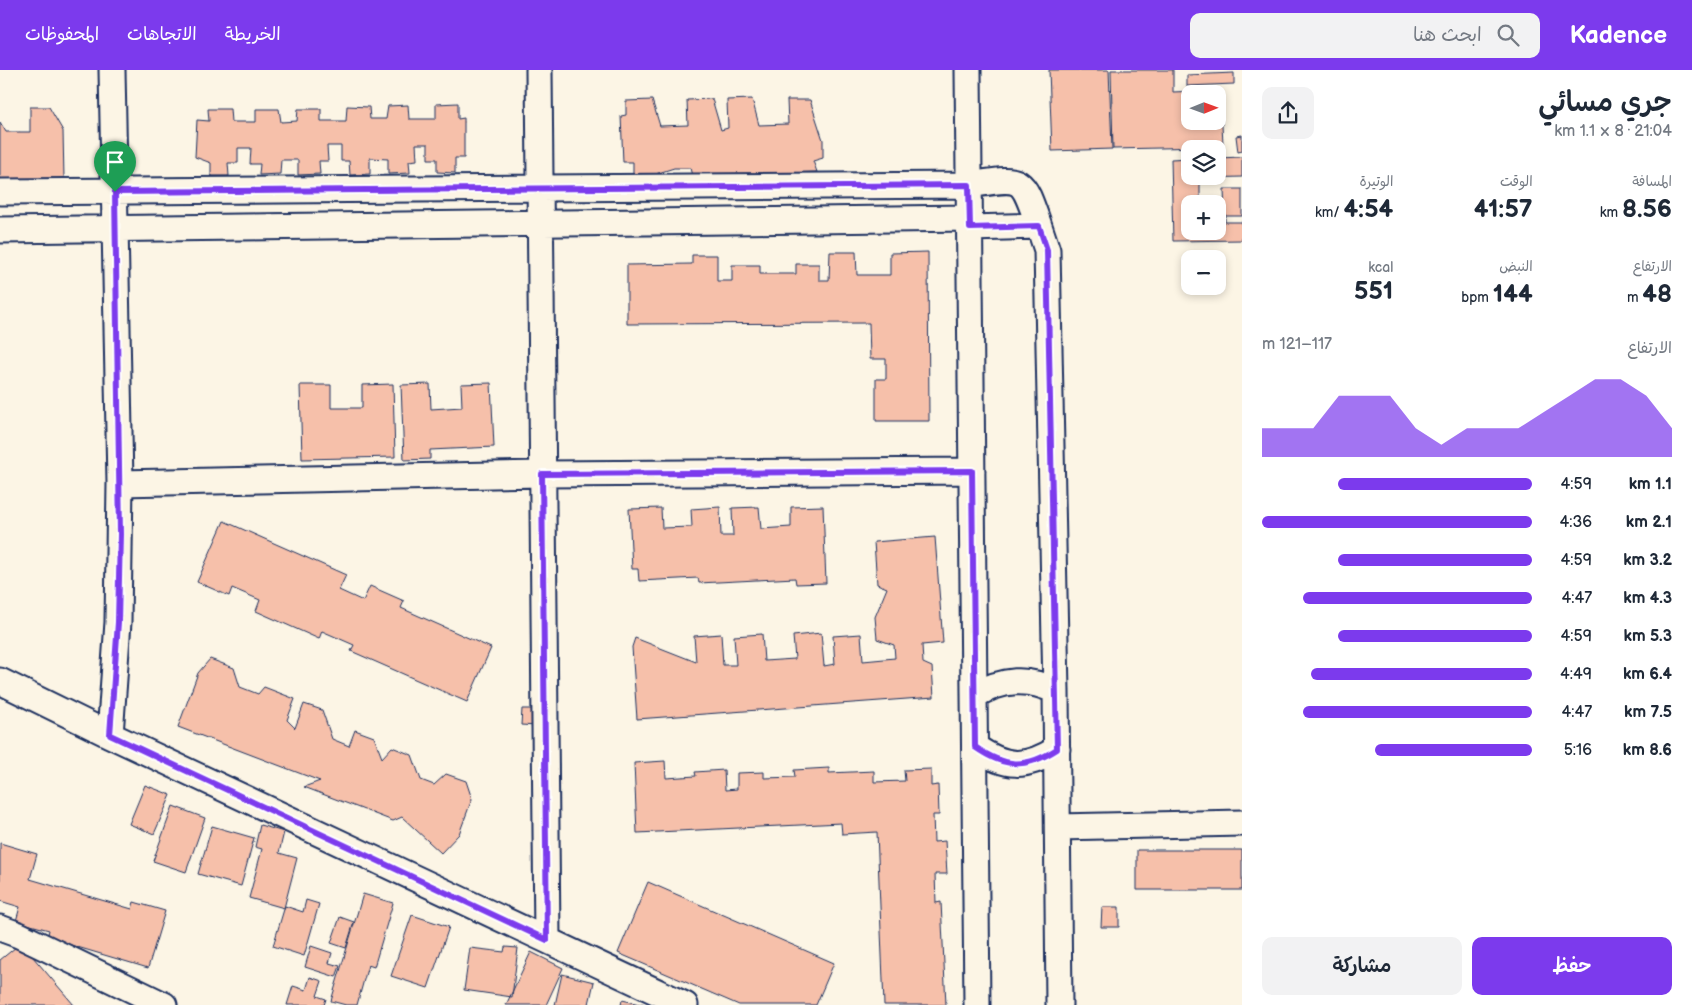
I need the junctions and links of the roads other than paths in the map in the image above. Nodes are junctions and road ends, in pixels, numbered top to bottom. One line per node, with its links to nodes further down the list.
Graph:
1 (112, 70): 7 (street)
2 (538, 70): 5 (street)
3 (968, 70): 4 (street)
4 (969, 185): 5 (street); 9 (street); 10 (street)
5 (539, 188): 7 (street); 8 (street)
6 (0, 192): 7 (street)
7 (115, 192): 11 (street)
8 (539, 222): 9 (street); 11 (street); 14 (street)
9 (969, 223): 10 (street); 13 (street)
10 (1039, 226): 17 (street)
11 (116, 228): 12 (street); 15 (street)
12 (0, 230)
13 (972, 471): 14 (street); 18 (street)
14 (542, 474): 15 (street); 25 (street)
15 (120, 482): 19 (street)
16 (0, 681): 19 (street)
17 (1056, 691): 18 (street); 21 (street)
18 (974, 694): 20 (street)
19 (110, 735): 25 (street)
20 (975, 747): 21 (street); 28 (street)
21 (1057, 749): 23 (street)
22 (1242, 823): 23 (street)
23 (1058, 827): 29 (street)
24 (0, 928): 26 (street)
25 (547, 940): 27 (street)
26 (164, 1005)
27 (685, 1005)
28 (977, 1005)
29 (1059, 1005)

